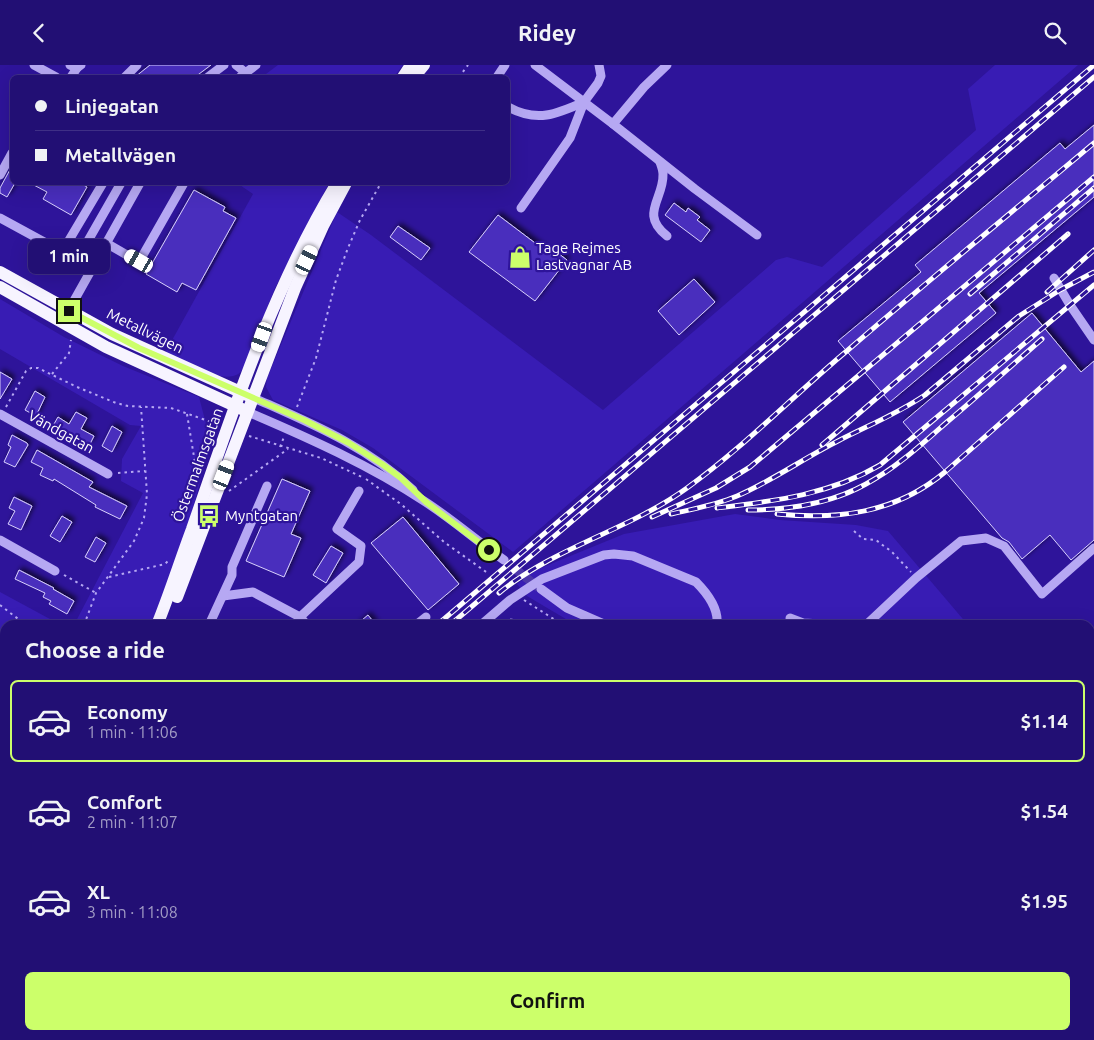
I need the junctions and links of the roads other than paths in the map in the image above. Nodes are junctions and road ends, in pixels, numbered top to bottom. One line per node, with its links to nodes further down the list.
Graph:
1 (34, 65): 10 (street)
2 (137, 65): 11 (street)
3 (224, 65): 12 (street)
4 (236, 65): 13 (street)
5 (256, 65): 13 (street)
6 (424, 65): 14 (main road)
7 (536, 65): 15 (street)
8 (599, 65): 15 (street)
9 (667, 65): 17 (street)
10 (52, 75)
11 (126, 75)
12 (211, 75)
13 (243, 75)
14 (416, 75)
15 (584, 102): 16 (street); 17 (street); 27 (street)
16 (510, 108)
17 (613, 124): 19 (street)
18 (10, 157): 20 (street)
19 (660, 162): 29 (street); 30 (street)
20 (0, 175)
21 (102, 185): 32 (street)
22 (120, 185): 33 (street)
23 (139, 185): 31 (street)
24 (183, 185): 31 (street)
25 (336, 185): 40 (main road, Östermalmsgatan)
26 (345, 185): 41 (main road, Östermalmsgatan)
27 (521, 208)
28 (0, 217): 32 (street)
29 (757, 235)
30 (667, 236)
31 (106, 243): 34 (street)
32 (62, 252): 33 (street)
33 (77, 260): 34 (street)
34 (92, 268): 38 (street)
35 (0, 272): 38 (main road, Metallvägen)
36 (1054, 278): 39 (street)
37 (0, 287): 38 (main road, Metallvägen)
38 (65, 317): 40 (main road, Metallvägen); 42 (main road, Metallvägen)
39 (1094, 340)
40 (241, 393): 41 (main road, Metallvägen); 42 (main road, Östermalmsgatan)
41 (254, 398): 43 (main road, Östermalmsgatan); 48 (street)
42 (236, 406): 43 (main road, Metallvägen); 58 (main road, Östermalmsgatan)
43 (248, 412): 48 (street); 59 (main road, Östermalmsgatan)
44 (0, 415): 45 (street, Vändgatan)
45 (108, 475)
46 (267, 486): 54 (street)
47 (360, 491): 55 (street)
48 (426, 502): 51 (street)
49 (0, 540): 52 (street)
50 (1094, 549): 67 (street)
51 (504, 561)
52 (55, 571)
53 (541, 589): 64 (street)
54 (222, 596): 55 (street); 60 (street)
55 (300, 617): 61 (street)
56 (426, 617): 62 (street)
57 (790, 618): 66 (street)
58 (159, 620)
59 (167, 620)
60 (211, 620)
61 (303, 620)
62 (422, 620)
63 (487, 620): 65 (street)
64 (595, 620)
65 (718, 620)
66 (795, 620)
67 (871, 620)

